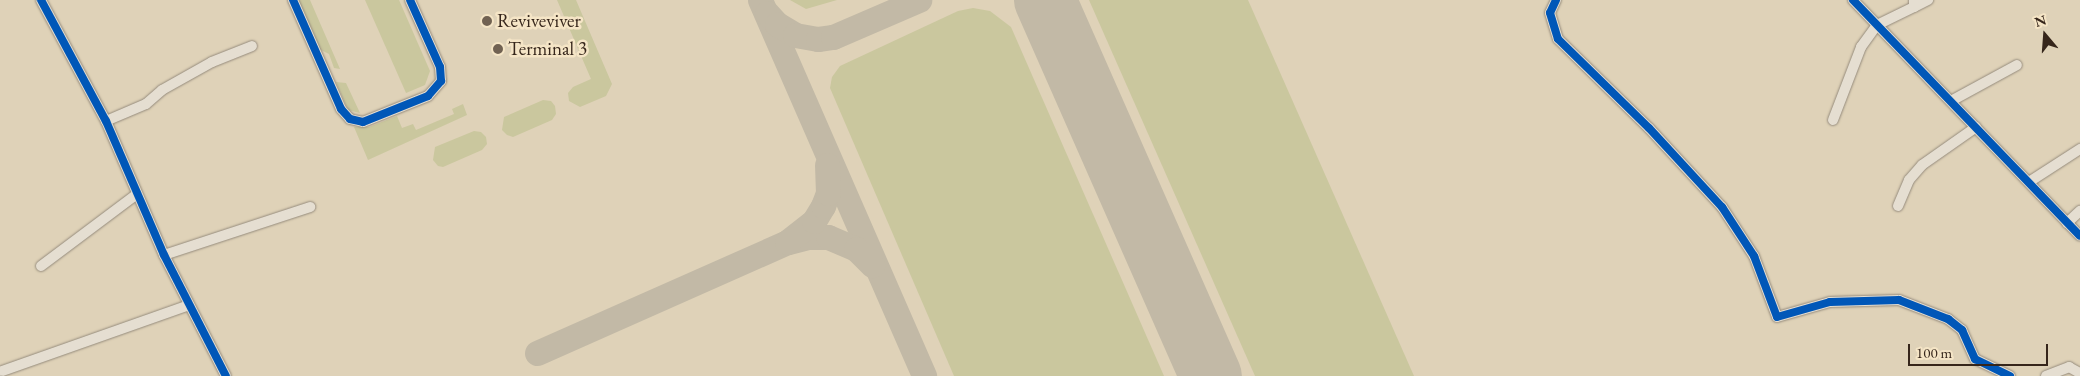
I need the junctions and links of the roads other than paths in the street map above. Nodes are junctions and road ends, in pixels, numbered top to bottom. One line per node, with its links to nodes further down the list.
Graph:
1 (41, 0): 13 (street)
2 (293, 0): 3 (street)
3 (410, 0)
4 (1556, 0): 29 (street)
5 (1853, 0): 8 (street)
6 (1928, 0): 7 (street)
7 (1914, 4): 8 (street)
8 (1877, 25): 11 (street); 12 (street)
9 (252, 46): 13 (street)
10 (2017, 65): 11 (street)
11 (1952, 101): 14 (street)
12 (1833, 120)
13 (106, 121): 17 (street)
14 (1976, 127): 16 (street); 18 (street)
15 (2080, 149): 16 (street)
16 (2029, 182): 21 (street)
17 (137, 194): 23 (street); 24 (street)
18 (1898, 206)
19 (310, 207): 23 (street)
20 (2080, 211): 21 (street)
21 (2067, 223): 22 (street)
22 (2080, 236)
23 (164, 256): 25 (street)
24 (41, 266)
25 (189, 305): 26 (street); 28 (street)
26 (2, 370)
27 (2080, 373): 30 (street)
28 (226, 376)
29 (2010, 376)
30 (2046, 376)

